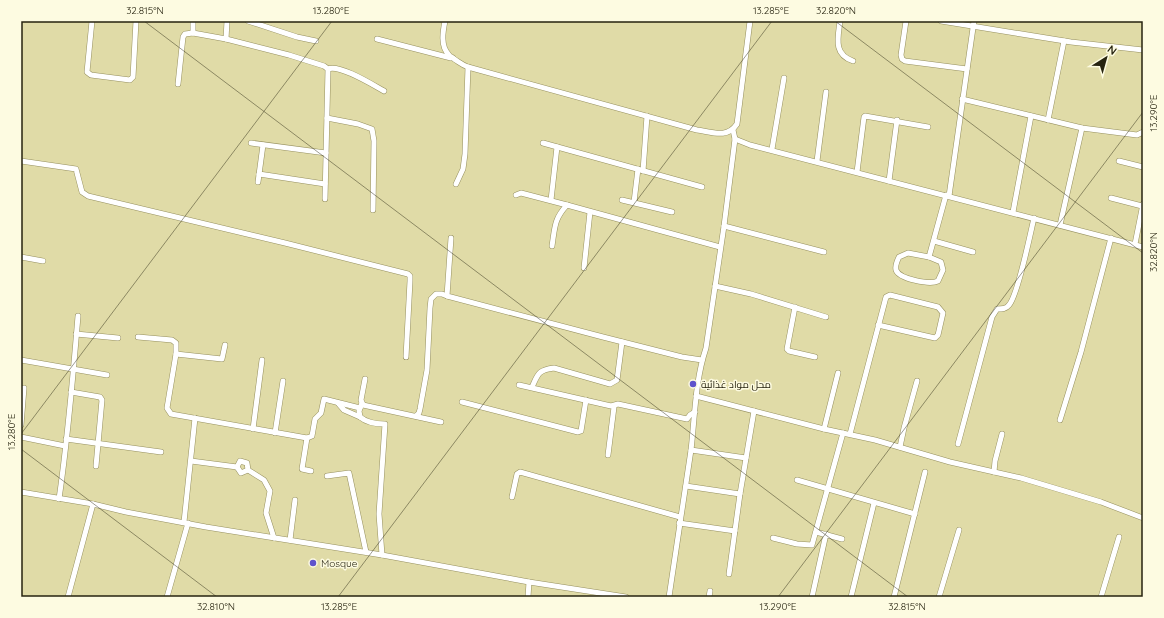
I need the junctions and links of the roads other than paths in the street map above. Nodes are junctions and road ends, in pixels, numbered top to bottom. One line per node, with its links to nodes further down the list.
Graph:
1 (92, 21): 2 (street)
2 (136, 21)
3 (193, 21): 12 (street)
4 (228, 21): 13 (street)
5 (248, 21): 15 (street)
6 (446, 21): 18 (street)
7 (750, 21): 35 (street)
8 (840, 21): 19 (street)
9 (906, 21): 22 (street)
10 (941, 21): 11 (street)
11 (973, 23): 16 (street); 22 (street)
12 (193, 33): 13 (street); 24 (street)
13 (226, 39): 21 (street)
14 (377, 39): 18 (street)
15 (316, 41)
16 (1064, 41): 17 (street); 32 (street)
17 (1143, 50)
18 (456, 59): 20 (street)
19 (853, 61)
20 (468, 67): 28 (street); 54 (street)
21 (328, 69): 25 (street); 30 (street)
22 (967, 69): 27 (street)
23 (784, 78): 42 (street)
24 (178, 84)
25 (384, 91)
26 (826, 92): 45 (street)
27 (962, 99): 29 (street); 57 (street)
28 (647, 116): 35 (street); 48 (street)
29 (1031, 116): 32 (street); 68 (street)
30 (328, 118): 43 (street); 65 (street)
31 (897, 120): 33 (street); 49 (street); 51 (street)
32 (1048, 120): 34 (street)
33 (928, 127)
34 (1082, 128): 36 (street); 70 (street)
35 (733, 130): 37 (street)
36 (1143, 132)
37 (736, 139): 42 (street); 71 (street)
38 (251, 143): 40 (street)
39 (543, 144): 41 (street)
40 (263, 145): 43 (street); 50 (street)
41 (557, 147): 48 (street); 60 (street)
42 (772, 149): 45 (street)
43 (326, 153): 53 (street)
44 (21, 161): 97 (street)
45 (817, 161): 49 (street)
46 (1119, 161): 47 (street)
47 (1143, 167)
48 (641, 170): 55 (street); 62 (street)
49 (858, 172): 51 (street)
50 (259, 174): 52 (street); 53 (street)
51 (890, 180): 57 (street)
52 (258, 182)
53 (325, 184): 59 (street)
54 (456, 184)
55 (702, 187)
56 (516, 195): 60 (street)
57 (947, 196): 68 (street); 74 (street)
58 (1111, 198): 64 (street)
59 (325, 199)
60 (551, 200): 63 (street)
61 (622, 200): 62 (street)
62 (634, 202): 67 (street)
63 (567, 205): 66 (street); 76 (street)
64 (1143, 205): 75 (street)
65 (373, 210)
66 (590, 212): 77 (street); 84 (street)
67 (672, 212)
68 (1013, 212): 69 (street)
69 (1034, 218): 70 (street); 136 (street)
70 (1060, 225): 73 (street)
71 (724, 226): 77 (street); 79 (street)
72 (451, 238): 86 (street)
73 (1111, 238): 75 (street); 123 (street)
74 (934, 241): 80 (street); 82 (street)
75 (1135, 244): 78 (street)
76 (552, 246)
77 (720, 247): 85 (street)
78 (1143, 247)
79 (824, 252)
80 (973, 252)
81 (21, 257): 83 (street)
82 (930, 257): 82 (street)
83 (43, 261)
84 (584, 268)
85 (715, 286): 87 (street); 101 (street)
86 (447, 296): 94 (street); 120 (street)
87 (795, 307): 89 (street); 98 (street)
88 (78, 316): 91 (street)
89 (826, 317)
90 (878, 325): 90 (street); 130 (street)
91 (76, 334): 93 (street); 102 (street)
92 (138, 337): 96 (street)
93 (118, 338)
94 (622, 342): 101 (street); 109 (street)
95 (225, 345): 96 (street)
96 (176, 354): 122 (street)
97 (406, 357)
98 (815, 357)
99 (21, 360): 102 (street)
100 (262, 360): 126 (street)
101 (702, 360): 112 (street)
102 (73, 370): 104 (street); 111 (street)
103 (838, 373): 127 (street)
104 (107, 375)
105 (365, 379): 116 (street)
106 (283, 381): 128 (street)
107 (916, 381): 138 (street)
108 (519, 384): 109 (street)
109 (532, 387): 113 (street)
110 (24, 388): 125 (street)
111 (71, 392): 134 (street); 135 (street)
112 (696, 396): 118 (street); 119 (street)
113 (586, 400): 115 (street); 117 (street)
114 (338, 402): 116 (street); 121 (street); 133 (street)
115 (462, 402)
116 (361, 406): 120 (street); 121 (street)
117 (614, 407): 119 (street); 141 (street)
118 (754, 411): 127 (street); 142 (street)
119 (695, 412): 139 (street)
120 (416, 416): 124 (street)
121 (360, 417): 176 (street)
122 (195, 418): 126 (street); 143 (street)
123 (1060, 420)
124 (441, 422)
125 (21, 425)
126 (253, 429): 128 (street)
127 (824, 429): 129 (street)
128 (275, 433): 133 (street)
129 (843, 433): 130 (street); 153 (street)
130 (850, 434): 138 (street)
131 (1002, 434): 149 (street)
132 (21, 437): 137 (street)
133 (307, 438): 147 (street)
134 (66, 439): 135 (street); 137 (street)
135 (99, 444): 140 (street); 144 (street)
136 (958, 444)
137 (65, 446): 157 (street)
138 (900, 447): 149 (street)
139 (691, 450): 142 (street); 152 (street)
140 (161, 452)
141 (608, 455)
142 (746, 458): 155 (street)
143 (191, 461): 145 (street); 164 (street)
144 (96, 466)
145 (237, 467): 146 (street); 146 (street)
146 (248, 470): 171 (street)
147 (311, 471)
148 (925, 472): 161 (street)
149 (994, 472): 163 (street)
150 (327, 476): 175 (street)
151 (797, 480): 153 (street)
152 (686, 486): 155 (street); 162 (street)
153 (827, 489): 159 (street); 168 (street)
154 (21, 492): 157 (street)
155 (740, 494): 167 (street)
156 (512, 497): 162 (street)
157 (59, 499): 160 (street)
158 (295, 500): 174 (street)
159 (874, 503): 161 (street); 185 (street)
160 (93, 504): 164 (street); 179 (street)
161 (915, 514): 186 (street)
162 (680, 517): 165 (street)
163 (1143, 518)
164 (186, 523): 171 (street); 180 (street)
165 (679, 523): 167 (street); 183 (street)
166 (959, 530): 187 (street)
167 (735, 531): 177 (street)
168 (816, 532): 169 (street); 172 (street)
169 (826, 534): 173 (street); 184 (street)
170 (1119, 537): 188 (street)
171 (274, 538): 174 (street)
172 (773, 538)
173 (842, 539)
174 (290, 540): 175 (street)
175 (366, 552): 176 (street)
176 (382, 554): 178 (street)
177 (729, 574)
178 (529, 582): 181 (street); 182 (street)
179 (68, 597)
180 (167, 597)
181 (528, 597)
182 (626, 597)
183 (669, 597)
184 (812, 597)
185 (851, 597)
186 (894, 597)
187 (939, 597)
188 (1101, 597)

